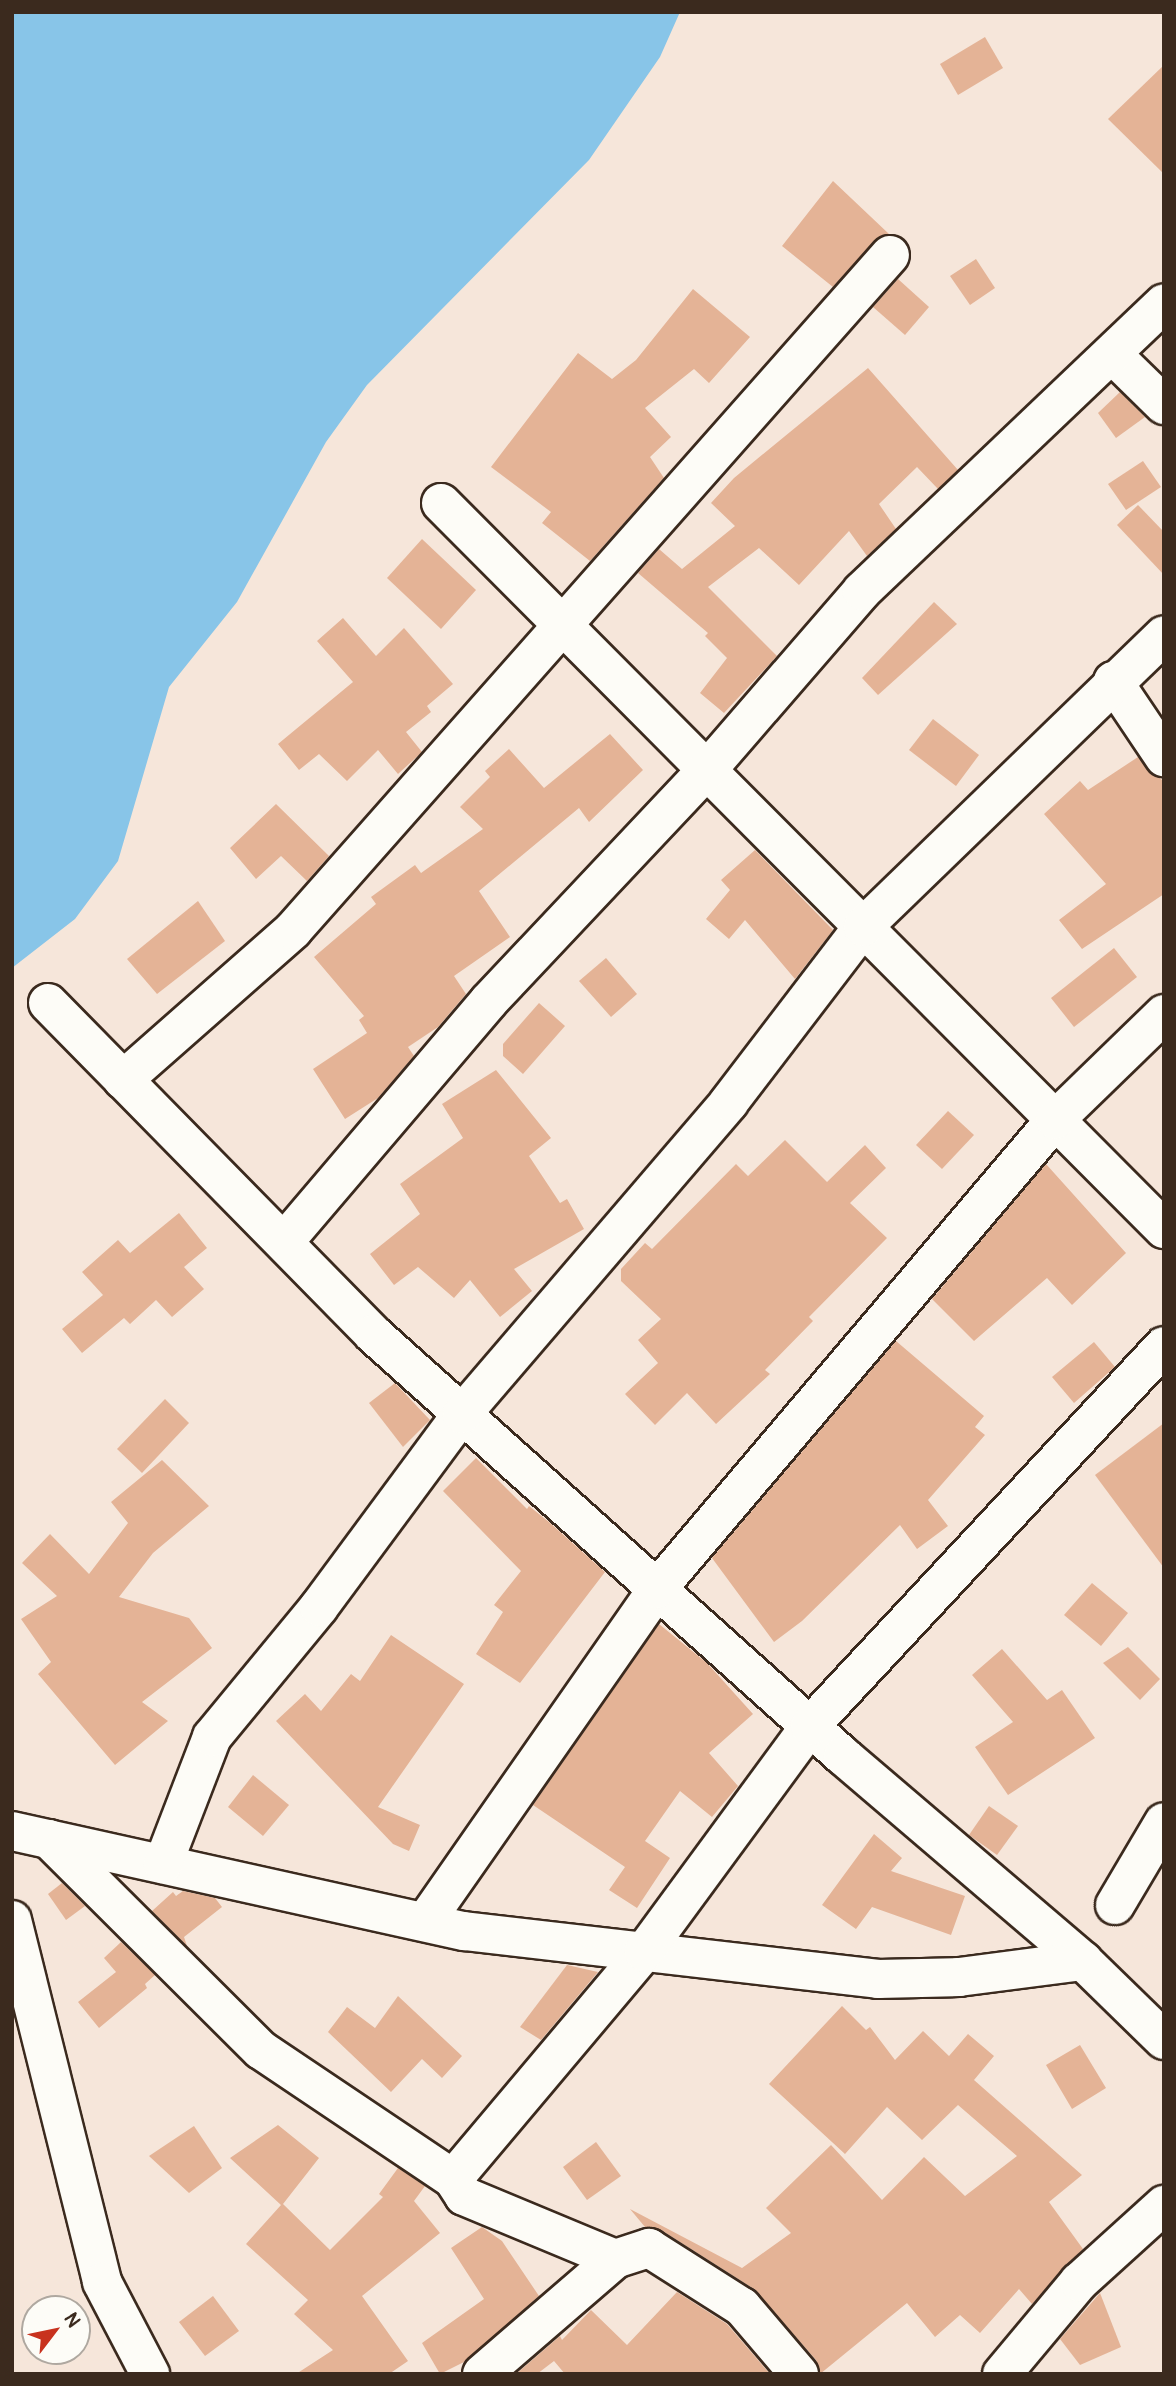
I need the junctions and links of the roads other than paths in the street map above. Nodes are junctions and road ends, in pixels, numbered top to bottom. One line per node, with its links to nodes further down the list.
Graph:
1 (890, 255): 6 (street)
2 (1164, 303): 3 (street)
3 (1112, 354): 4 (street); 10 (street)
4 (1164, 405)
5 (442, 503): 6 (street)
6 (562, 625): 10 (street); 14 (street)
7 (1164, 635): 8 (street)
8 (1114, 681): 9 (street); 11 (street)
9 (1164, 757)
10 (707, 770): 11 (street); 17 (street)
11 (863, 927): 15 (street); 19 (street)
12 (48, 1003): 14 (street)
13 (1164, 1014): 15 (street)
14 (123, 1080): 17 (street)
15 (1055, 1120): 16 (street); 20 (street)
16 (1164, 1229)
17 (284, 1242): 19 (street)
18 (1164, 1346): 21 (street)
19 (462, 1414): 20 (street); 25 (street)
20 (657, 1589): 21 (street); 28 (street)
21 (810, 1726): 29 (street); 30 (street)
22 (1164, 1822): 26 (street)
23 (12, 1831): 24 (street)
24 (49, 1839): 25 (street); 32 (street)
25 (163, 1864): 28 (street)
26 (1115, 1905)
27 (12, 1920): 35 (street)
28 (425, 1922): 29 (street)
29 (644, 1952): 30 (street); 32 (street)
30 (1083, 1961): 31 (street)
31 (1164, 2040)
32 (453, 2179): 34 (street)
33 (1164, 2205): 38 (street)
34 (615, 2259): 36 (street); 37 (street)
35 (150, 2374)
36 (482, 2374)
37 (799, 2374)
38 (1002, 2374)

